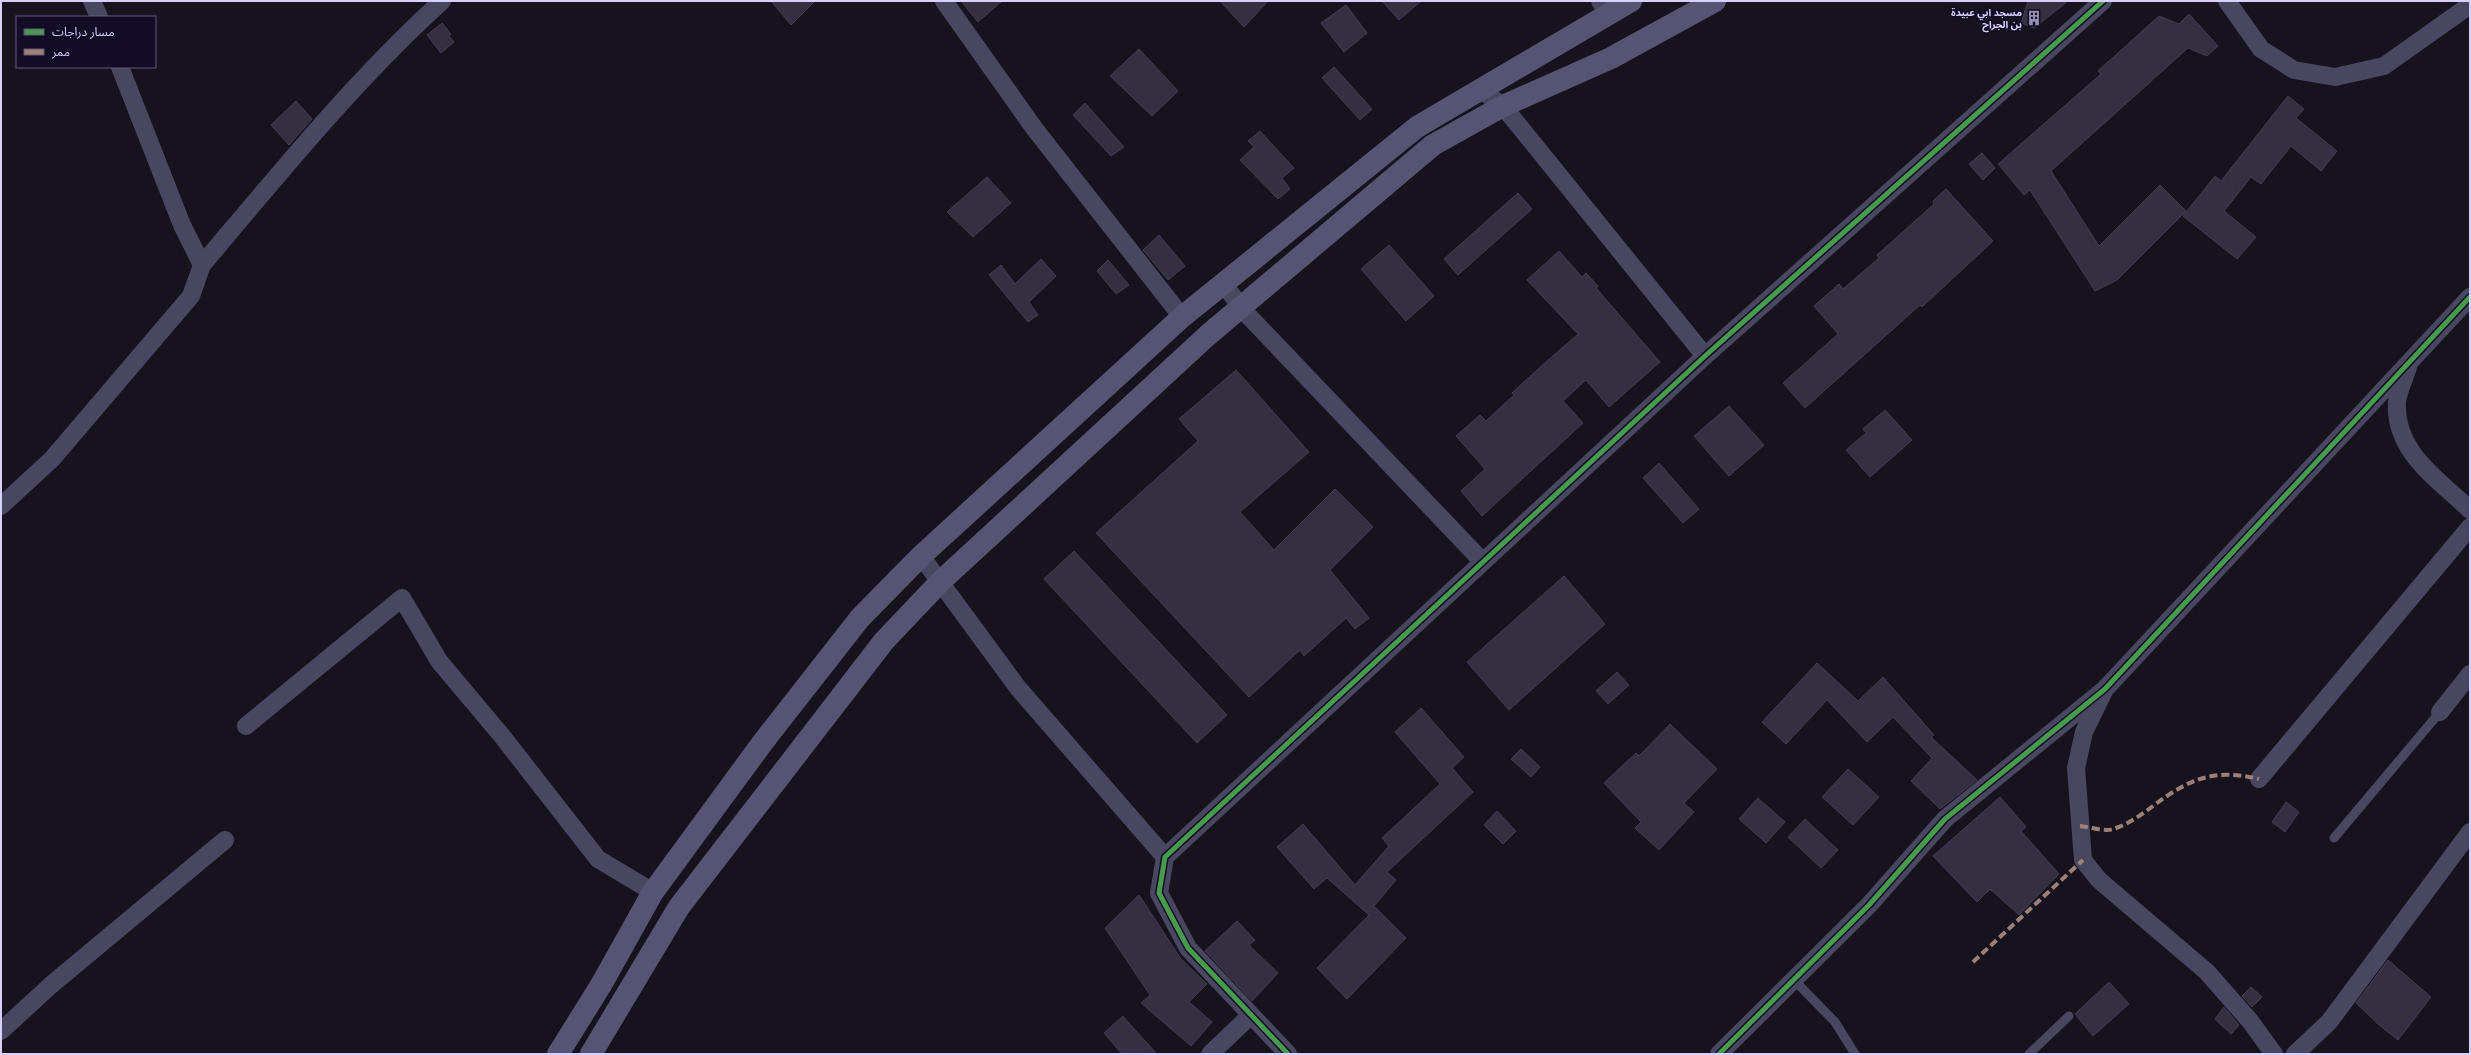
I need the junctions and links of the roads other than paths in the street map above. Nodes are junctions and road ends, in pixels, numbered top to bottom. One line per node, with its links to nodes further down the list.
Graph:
1 (92, 1): 10 (street)
2 (442, 1): 14 (street)
3 (944, 1): 18 (street)
4 (1631, 1): 9 (main road)
5 (1716, 1): 13 (main road)
6 (2103, 1): 19 (street)
7 (2228, 1): 8 (street)
8 (2470, 5)
9 (1604, 7): 12 (main road)
10 (99, 16)
11 (120, 68): 14 (street)
12 (1481, 90): 13 (street); 15 (main road)
13 (1503, 106): 17 (main road); 19 (street)
14 (202, 265): 21 (street)
15 (1224, 284): 17 (street); 18 (main road)
16 (2470, 296): 20 (street)
17 (1242, 309): 25 (street); 26 (main road)
18 (1182, 317): 24 (main road)
19 (1705, 356): 25 (street)
20 (2410, 362): 22 (street); 30 (street)
21 (1, 506)
22 (2470, 510)
23 (2470, 527): 33 (street)
24 (921, 556): 26 (street); 27 (main road)
25 (1483, 562): 37 (street)
26 (940, 582): 28 (main road); 37 (street)
27 (860, 618): 28 (main road); 38 (main road)
28 (884, 641): 39 (main road)
29 (2470, 674): 31 (street)
30 (2105, 689): 40 (street); 51 (street)
31 (2440, 712): 35 (lane)
32 (246, 726): 38 (street)
33 (2260, 779)
34 (2470, 832): 52 (street)
35 (2334, 838)
36 (226, 840): 43 (street)
37 (1165, 857): 41 (street)
38 (653, 892): 39 (main road); 44 (main road)
39 (679, 907): 45 (main road)
40 (1794, 980): 48 (street); 49 (lane)
41 (1252, 1015): 46 (street); 47 (street)
42 (2069, 1016): 50 (lane)
43 (1, 1031)
44 (558, 1054)
45 (591, 1054)
46 (1210, 1054)
47 (1288, 1054)
48 (1719, 1054)
49 (1855, 1054)
50 (2029, 1054)
51 (2274, 1054)
52 (2295, 1054)

